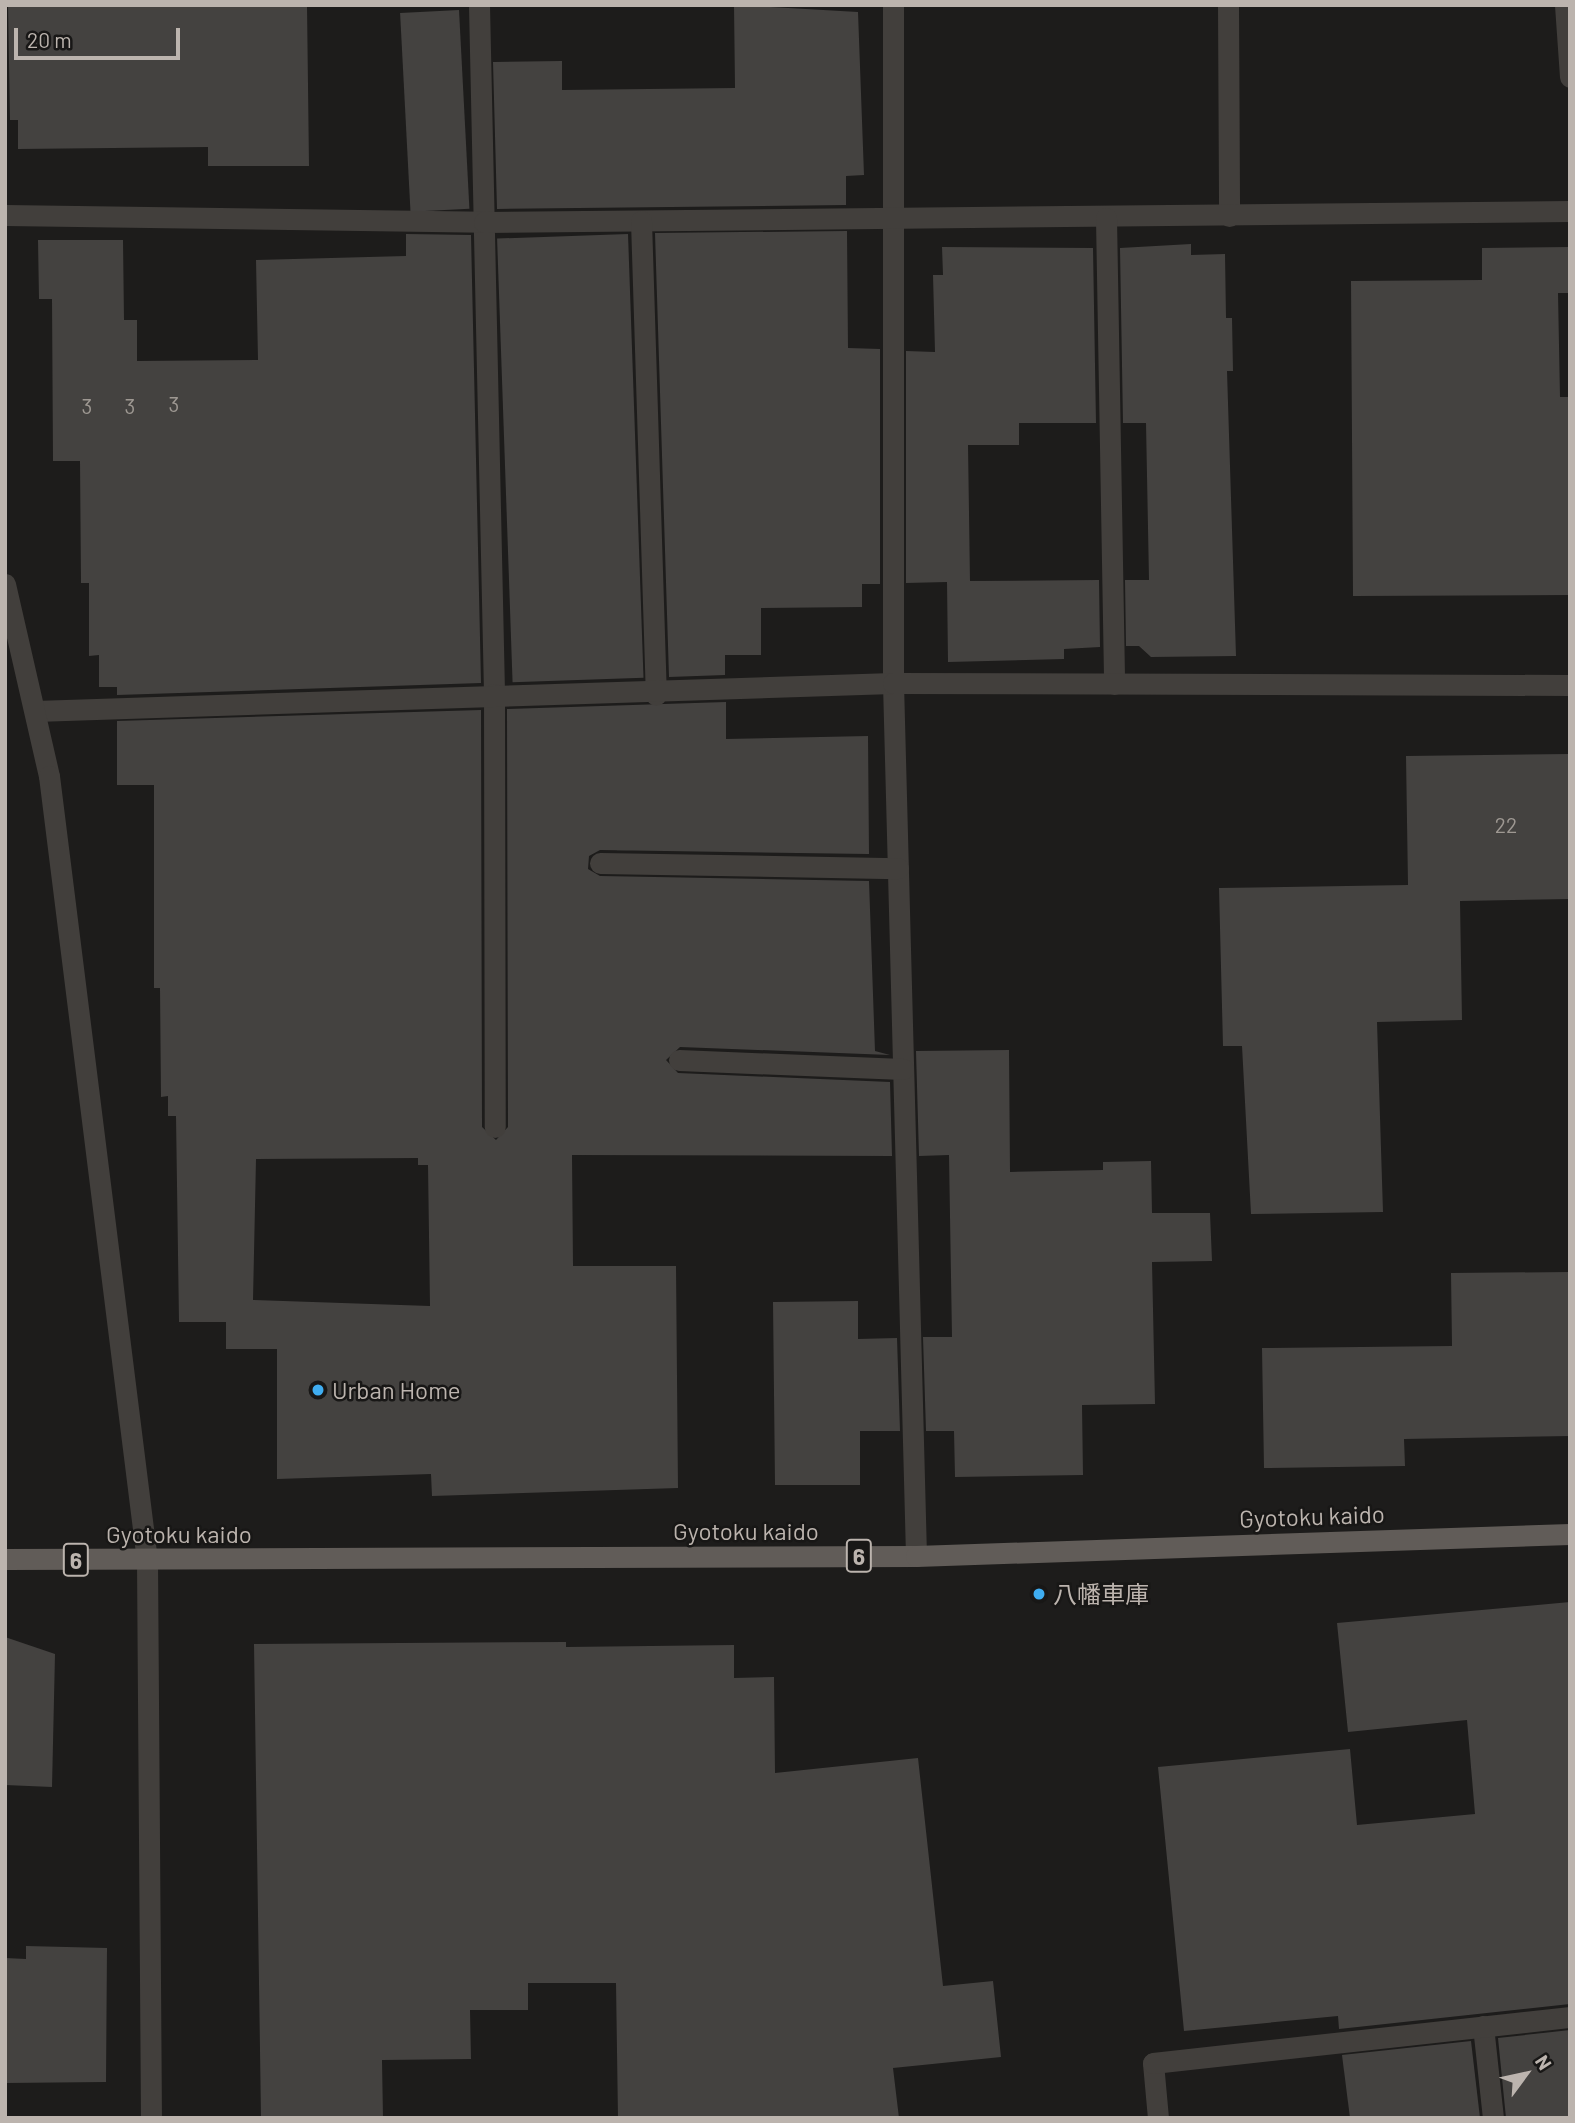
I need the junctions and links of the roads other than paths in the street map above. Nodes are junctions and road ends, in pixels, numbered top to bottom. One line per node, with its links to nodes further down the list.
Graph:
1 (479, 5): 12 (street)
2 (893, 5): 11 (street)
3 (1228, 5): 8 (street)
4 (1565, 5): 5 (street)
5 (1570, 76)
6 (1570, 211): 8 (street)
7 (5, 215): 12 (street)
8 (1229, 216): 9 (street)
9 (1107, 218): 11 (street); 15 (street)
10 (641, 221): 11 (street); 12 (street); 18 (street)
11 (895, 221): 14 (street)
12 (484, 222): 17 (street)
13 (5, 584): 19 (street)
14 (893, 683): 15 (street); 18 (street); 21 (street)
15 (1114, 684): 16 (street)
16 (1570, 685)
17 (494, 694): 18 (street); 19 (street); 24 (street)
18 (656, 695)
19 (36, 711): 28 (street)
20 (600, 863): 21 (street)
21 (898, 868): 23 (street)
22 (679, 1060): 23 (street)
23 (903, 1069): 26 (street)
24 (495, 1127)
25 (1570, 1534): 26 (main road, Gyotoku kaido / 6)
26 (916, 1556): 28 (main road, Gyotoku kaido / 6)
27 (5, 1559): 28 (main road, Gyotoku kaido / 6)
28 (147, 1561): 31 (street)
29 (1570, 2017): 30 (street)
30 (1483, 2026): 32 (street); 33 (street)
31 (150, 2118)
32 (1158, 2118)
33 (1493, 2118)

